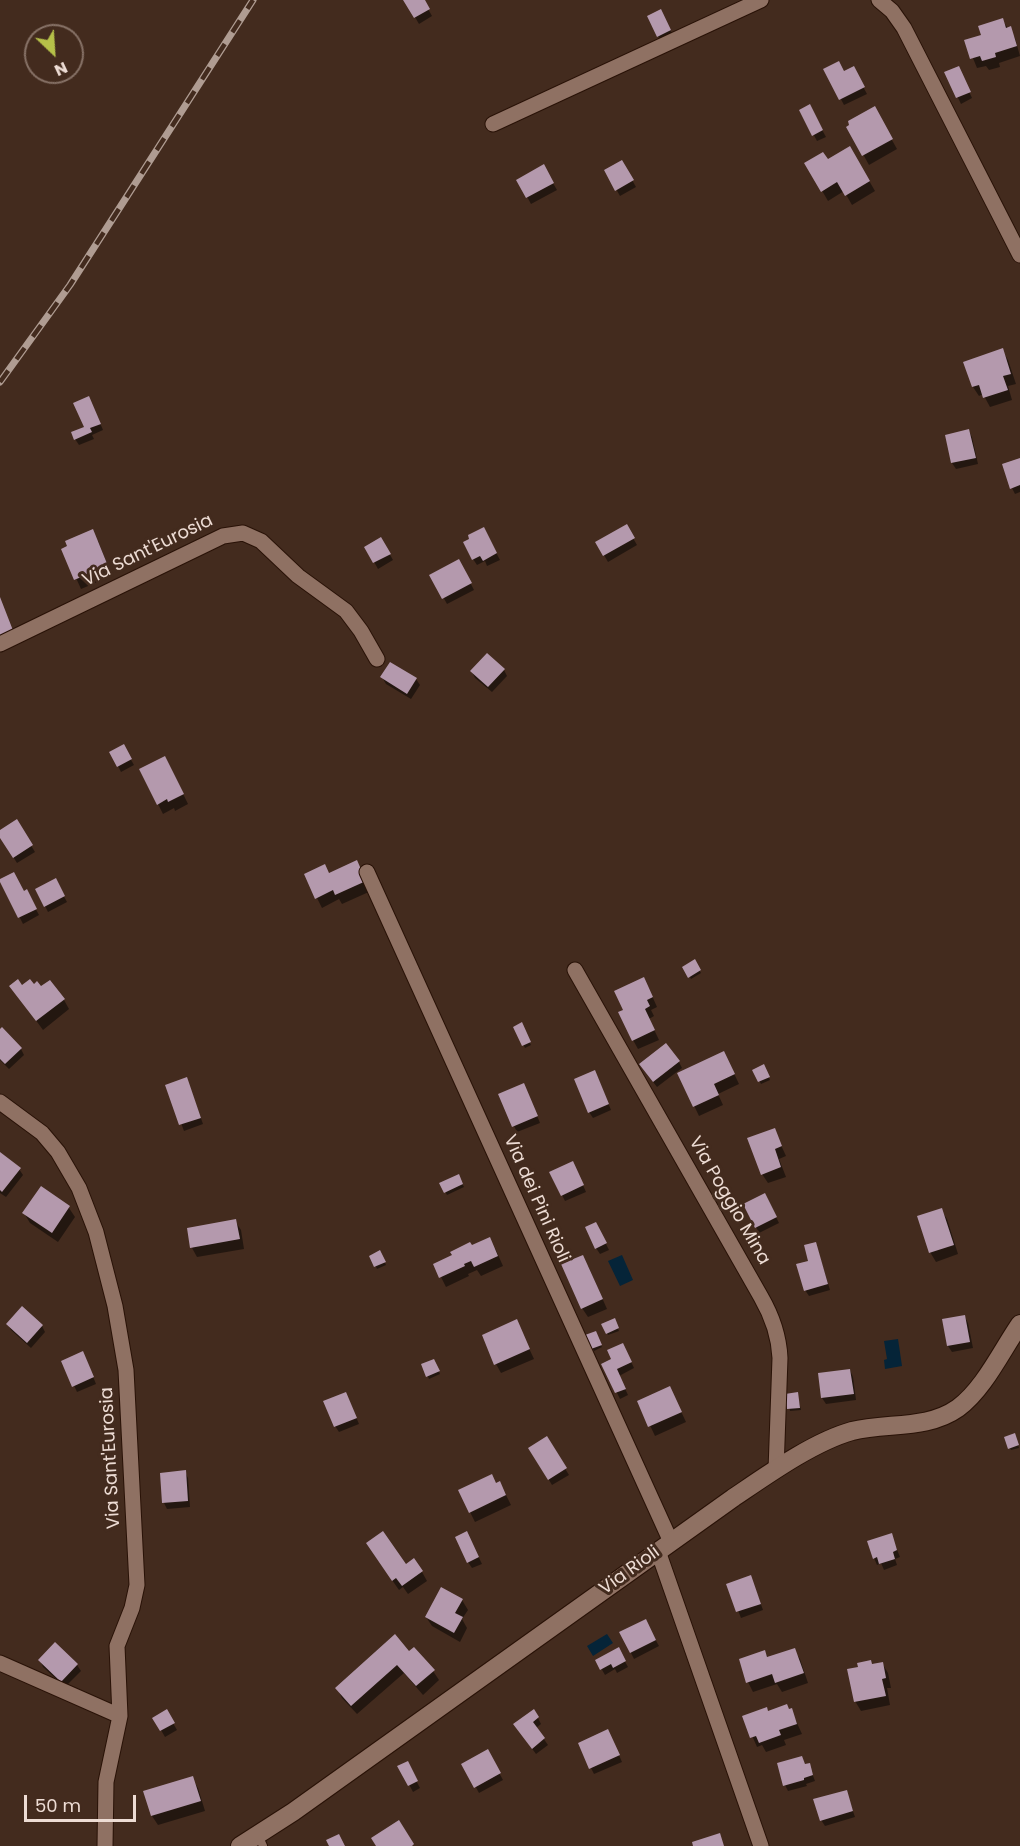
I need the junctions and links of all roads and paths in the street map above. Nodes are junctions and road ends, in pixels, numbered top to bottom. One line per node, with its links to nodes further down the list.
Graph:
1 (761, 0): 3 (street)
2 (879, 0): 4 (street)
3 (493, 124)
4 (1020, 255)
5 (0, 644): 6 (street, Via Sant'Eurosia)
6 (377, 659)
7 (367, 872): 12 (street, Via dei Pini Rioli)
8 (575, 970): 11 (street, Via Poggio Mina)
9 (0, 1102): 14 (street, Via Sant'Eurosia)
10 (1020, 1324): 11 (main road, Via Rioli)
11 (776, 1470): 12 (main road, Via Rioli)
12 (664, 1546): 15 (main road, Via Rioli); 18 (street, Via dei Pini Rioli)
13 (0, 1663): 14 (street)
14 (120, 1716): 16 (street, Via Sant'Eurosia)
15 (261, 1840): 17 (main road, Via Rioli)
16 (105, 1846)
17 (240, 1846)
18 (760, 1846)

